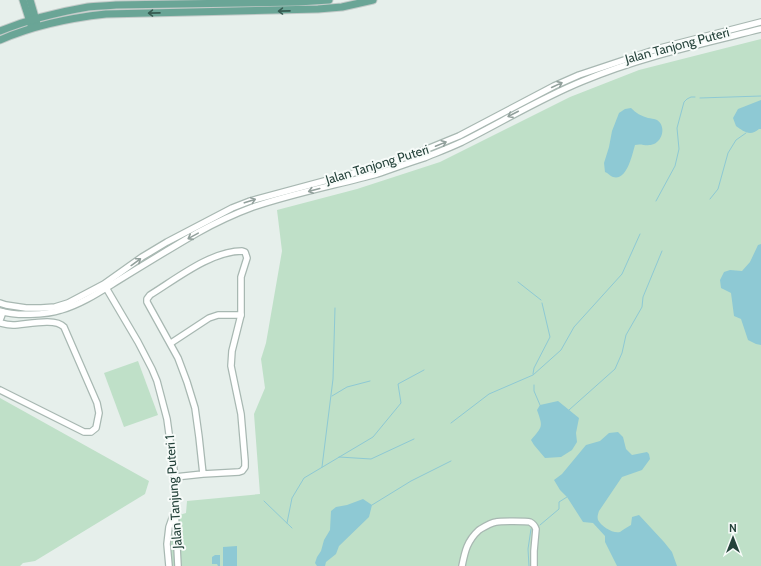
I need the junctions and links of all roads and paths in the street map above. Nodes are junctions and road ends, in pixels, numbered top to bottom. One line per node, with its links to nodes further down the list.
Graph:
1 (329, 0): 4 (main road)
2 (370, 1): 6 (main road, one-way to 6)
3 (27, 3): 4 (main road); 6 (main road); 7 (main road)
4 (53, 15): 6 (main road)
5 (761, 22): 11 (street, Jalan Tanjong Puteri)
6 (34, 23): 7 (main road); 10 (main road)
7 (11, 27): 9 (main road)
8 (761, 29): 12 (street, Jalan Tanjong Puteri)
9 (0, 31)
10 (0, 40)
11 (579, 75): 12 (street); 13 (street, Jalan Tanjong Puteri, one-way to 11)
12 (582, 81): 13 (street, Jalan Tanjong Puteri, one-way to 13)
13 (105, 286): 15 (street, Jalan Tanjong Puteri); 17 (street, Jalan Tanjong Puteri); 24 (street, Jalan Tanjung Puteri 1)
14 (0, 303): 15 (street, Jalan Tanjong Puteri)
15 (41, 308): 17 (street)
16 (2, 311): 17 (street, Jalan Tanjong Puteri); 19 (street)
17 (48, 313)
18 (241, 315): 21 (street); 21 (street); 23 (street)
19 (0, 320)
20 (0, 323): 22 (street)
21 (171, 343): 23 (street)
22 (0, 390)
23 (203, 474): 24 (street)
24 (175, 477): 25 (street, Jalan Tanjung Puteri 1)
25 (175, 508): 26 (street); 27 (street, Jalan Tanjung Puteri 1)
26 (169, 566)
27 (178, 566)
28 (462, 566): 29 (street)
29 (534, 566)

